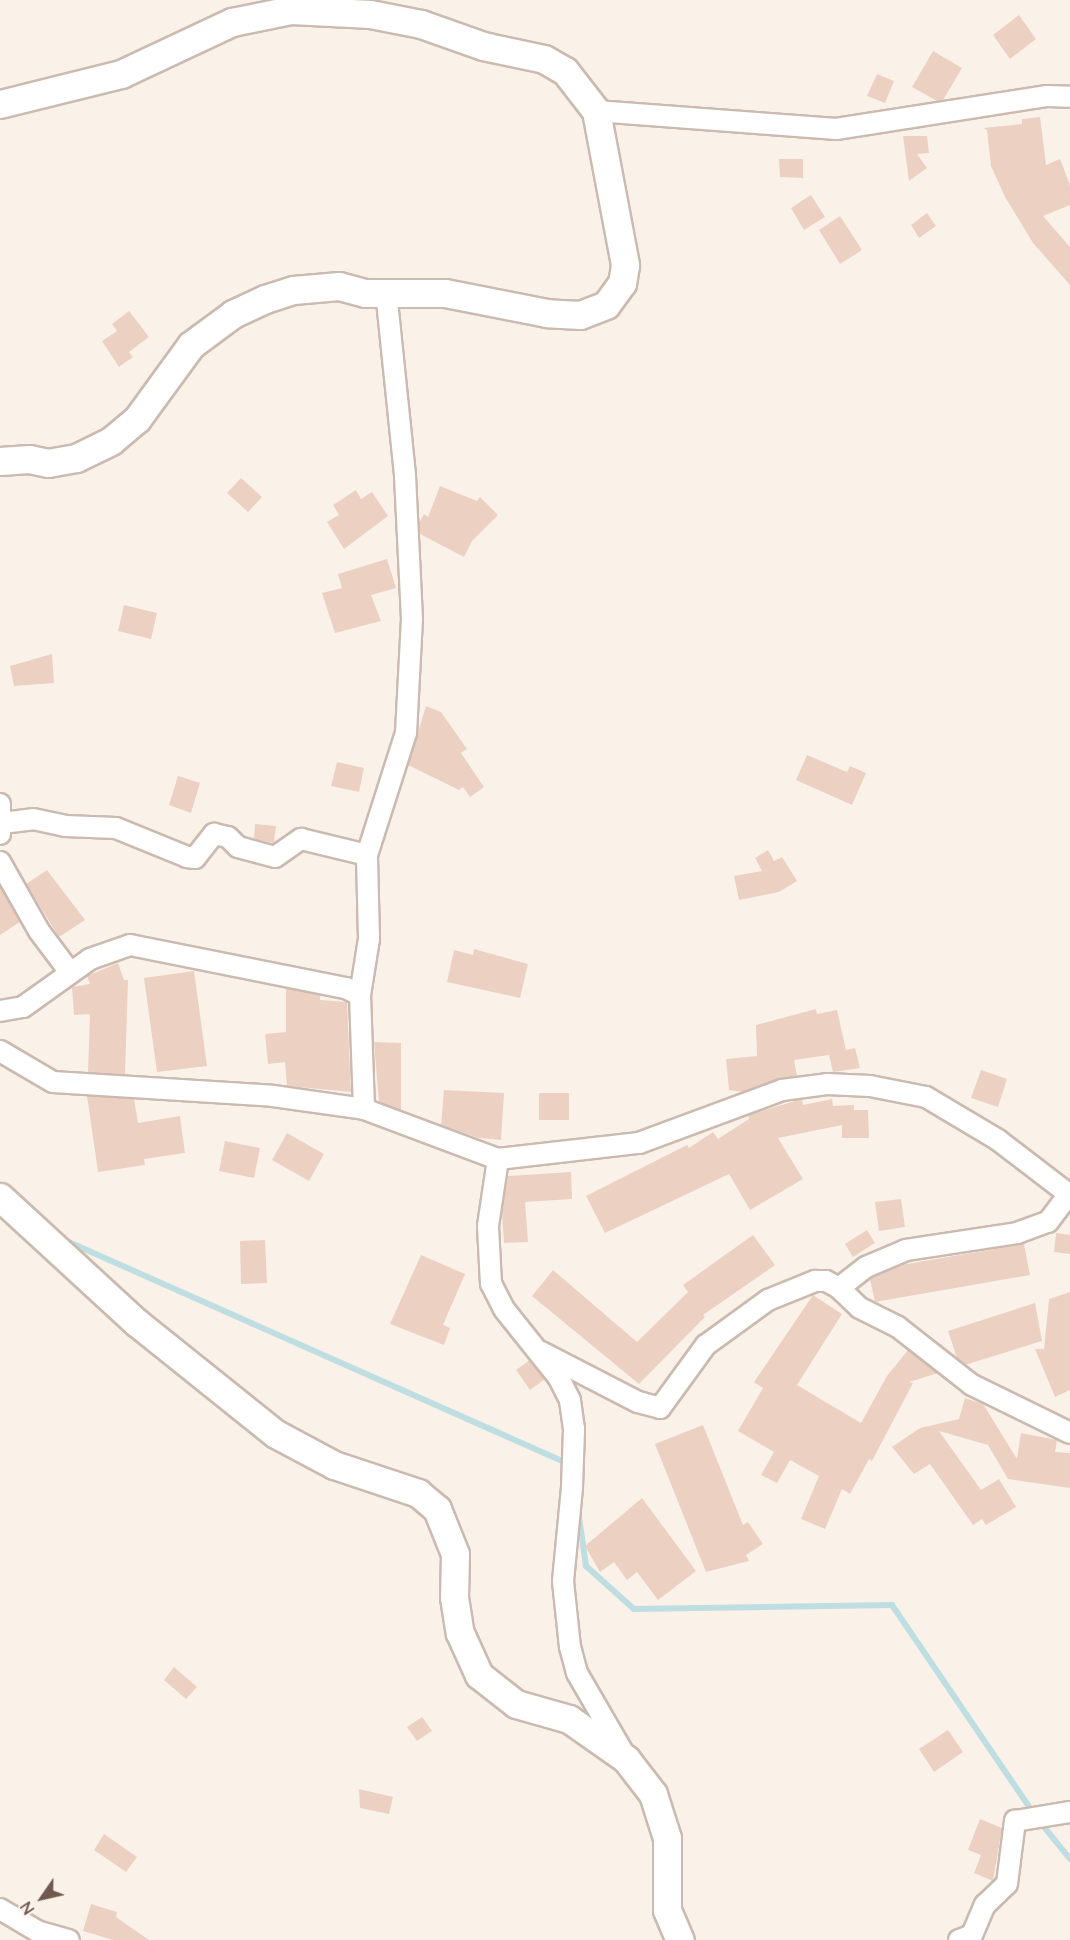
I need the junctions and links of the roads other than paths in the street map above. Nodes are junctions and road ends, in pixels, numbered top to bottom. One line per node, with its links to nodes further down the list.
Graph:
1 (1070, 97): 3 (street)
2 (0, 104): 3 (main road)
3 (596, 111): 4 (main road)
4 (386, 291): 5 (main road); 7 (street)
5 (0, 461)
6 (1, 820): 7 (street)
7 (367, 855): 10 (street)
8 (0, 862): 9 (street)
9 (69, 971): 10 (street); 11 (street)
10 (360, 995): 13 (street)
11 (0, 1011)
12 (0, 1052): 13 (street)
13 (364, 1109): 14 (street)
14 (498, 1159): 15 (street); 18 (street)
15 (1070, 1195): 17 (street)
16 (0, 1197): 20 (main road)
17 (839, 1288): 18 (street); 19 (street)
18 (539, 1351): 20 (street)
19 (1070, 1433)
20 (626, 1759): 24 (main road)
21 (1070, 1812): 25 (street)
22 (0, 1909): 23 (street)
23 (69, 1940)
24 (680, 1940)
25 (959, 1940)

